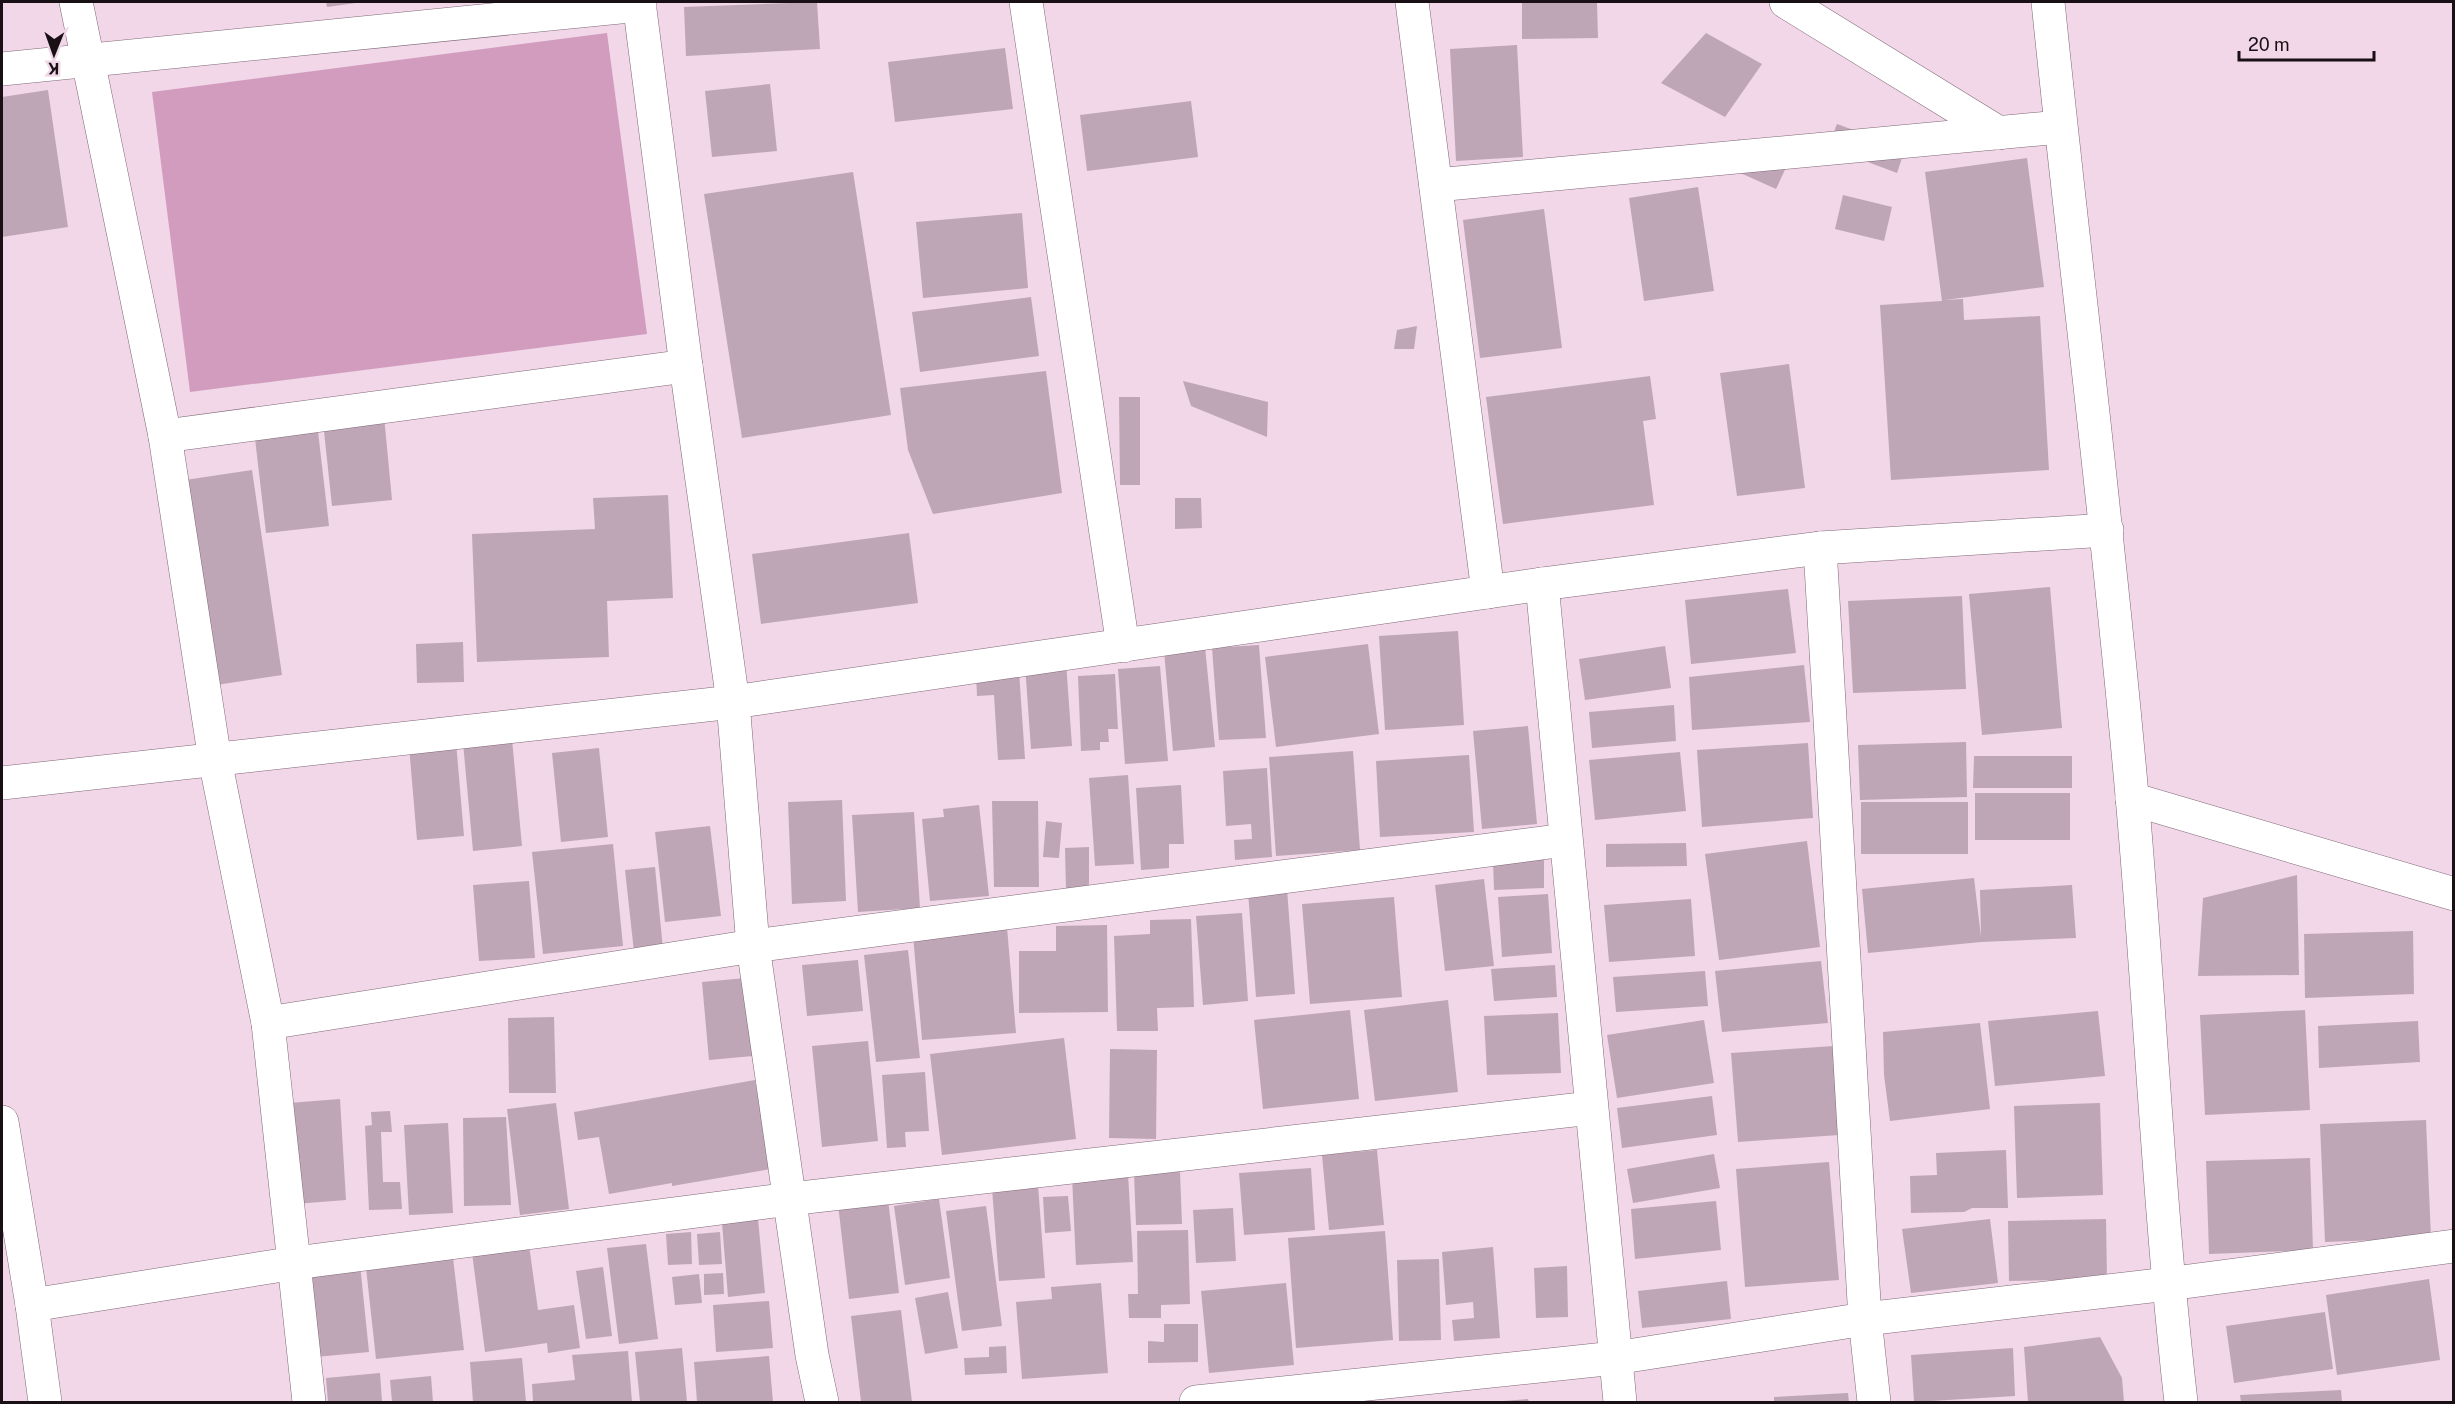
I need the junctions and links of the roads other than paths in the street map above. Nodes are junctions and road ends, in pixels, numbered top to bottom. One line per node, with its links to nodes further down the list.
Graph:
1 (76, 2): 7 (street)
2 (1026, 2): 18 (street)
3 (1412, 2): 11 (street)
4 (1786, 2): 10 (street)
5 (2048, 2): 9 (street)
6 (640, 3): 7 (street); 12 (street)
7 (88, 61): 8 (street); 13 (street)
8 (2, 69)
9 (2060, 127): 10 (street); 14 (street)
10 (2000, 133): 11 (street)
11 (1436, 185): 17 (street)
12 (686, 366): 13 (street); 19 (street)
13 (165, 436): 20 (street)
14 (2107, 530): 15 (street); 22 (street)
15 (1820, 548): 16 (street); 34 (street)
16 (1542, 584): 17 (street); 23 (street)
17 (1488, 592): 18 (street)
18 (1123, 646): 19 (street)
19 (733, 702): 20 (street); 25 (street)
20 (215, 760): 21 (street); 26 (street)
21 (2, 783)
22 (2132, 799): 24 (street); 32 (street)
23 (1565, 840): 25 (street); 27 (street)
24 (2454, 894)
25 (753, 946): 26 (street); 29 (street)
26 (268, 1023): 31 (street)
27 (1591, 1108): 29 (street); 35 (street)
28 (2, 1122): 33 (street)
29 (790, 1199): 31 (street); 38 (street)
30 (2454, 1246): 32 (street)
31 (295, 1263): 33 (street); 37 (street)
32 (2168, 1284): 34 (street); 42 (street)
33 (32, 1305): 36 (street)
34 (1864, 1319): 35 (street); 41 (street)
35 (1615, 1358): 39 (street); 40 (street)
36 (45, 1402)
37 (309, 1402)
38 (822, 1402)
39 (1196, 1402)
40 (1620, 1402)
41 (1874, 1402)
42 (2181, 1402)

